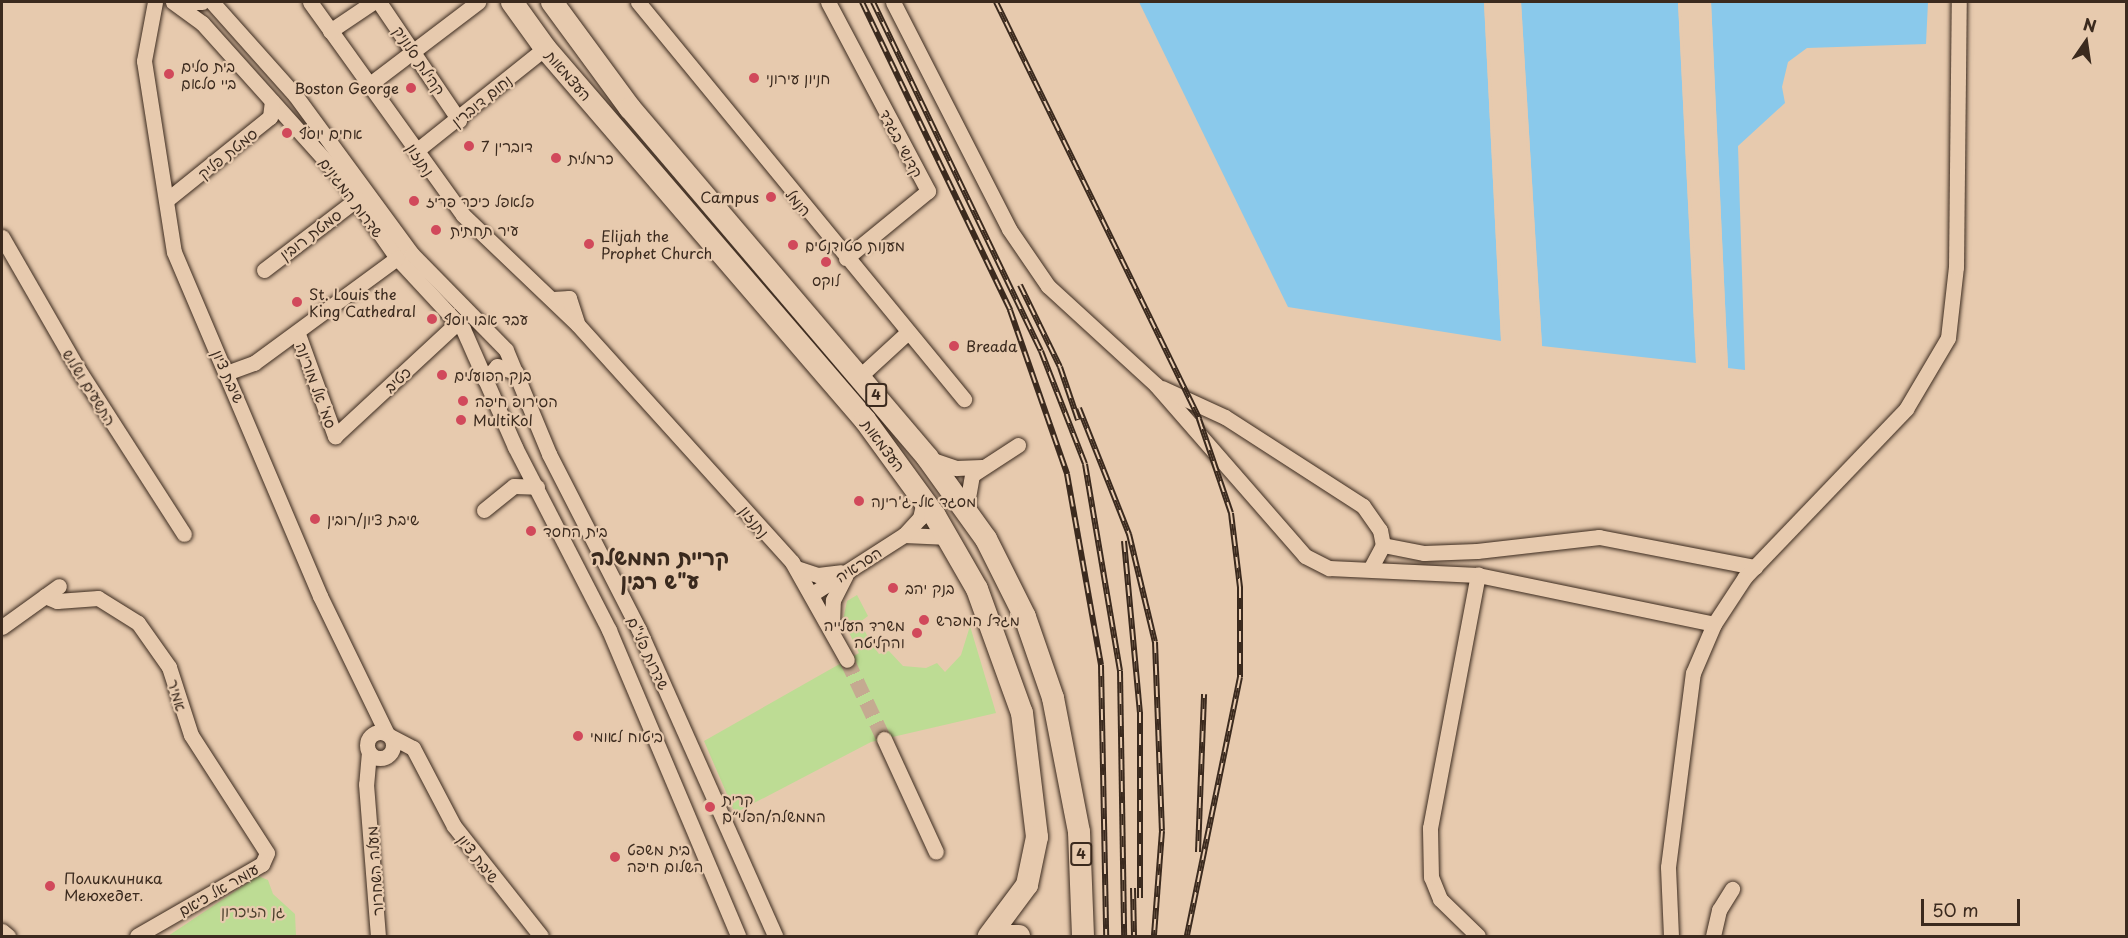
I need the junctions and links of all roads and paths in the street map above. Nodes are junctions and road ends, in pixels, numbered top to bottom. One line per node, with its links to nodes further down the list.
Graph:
1 (155, 2): 23 (street, שיבת ציון)
2 (174, 2): 3 (street); 19 (street, שדרות המגינים)
3 (202, 2)
4 (212, 2): 32 (street, שדרות המגינים)
5 (310, 2): 15 (street, נתנזון)
6 (373, 2): 15 (street)
7 (379, 2): 17 (street, קהילת סלוניק)
8 (478, 2): 17 (street)
9 (512, 2): 16 (highway, העצמאות / 4)
10 (552, 2): 33 (highway, העצמאות / 4)
11 (638, 2): 26 (street, הנמל)
12 (828, 2): 26 (street, קדושי בגדד)
13 (893, 2): 35 (street)
14 (1959, 2): 53 (street)
15 (330, 31): 18 (street, נתנזון)
16 (545, 48): 20 (street, נחום דוברין); 44 (highway, העצמאות / 4)
17 (415, 50): 18 (street); 20 (street, קהילת סלוניק)
18 (370, 84): 21 (street, נתנזון)
19 (272, 101): 22 (street, שדרות המגינים); 23 (street, סמטת פליק)
20 (459, 120): 21 (street, נחום דוברין)
21 (416, 151): 51 (street, נתנזון)
22 (357, 198): 25 (street, שדרות המגינים); 27 (street, סמטת רובין)
23 (168, 199): 31 (street, שיבת ציון)
24 (2, 237): 47 (street, התשעים ושלוש)
25 (397, 258): 28 (street, שדרות המגינים); 30 (street)
26 (846, 258): 29 (street, הנמל)
27 (264, 270)
28 (458, 322): 34 (street, שדרות המגינים); 37 (street, כטיב)
29 (908, 332): 33 (street); 36 (street, הנמל)
30 (298, 334): 31 (street); 37 (street, סמ' אל מורינה)
31 (229, 372): 64 (street, שיבת ציון)
32 (516, 372): 34 (street); 79 (street, שדרות פלי"ם)
33 (860, 376): 40 (highway, העצמאות / 4)
34 (485, 380): 39 (street, שדרות פלי"ם)
35 (1156, 385): 50 (street); 55 (street)
36 (964, 399)
37 (335, 436)
38 (1018, 445): 41 (street)
39 (515, 447): 42 (street, שדרות פלי"ם); 43 (street)
40 (927, 457): 41 (street); 45 (highway, העצמאות / 4)
41 (982, 466): 45 (street)
42 (537, 487): 43 (street); 78 (street, שדרות פלי"ם)
43 (505, 491): 46 (street)
44 (924, 500): 48 (street, הסראיה); 49 (highway, העצמאות / 4)
45 (966, 509): 83 (highway, העצמאות / 4)
46 (484, 510)
47 (184, 534)
48 (904, 534): 49 (street); 52 (street, הסראיה)
49 (948, 537): 80 (highway, העצמאות / 4)
50 (1383, 545): 53 (street); 55 (street)
51 (784, 558): 54 (street, נתנזון); 58 (street, נתנזון)
52 (857, 565): 54 (street); 58 (street, הסראיה); 61 (street)
53 (1755, 567): 60 (street)
54 (796, 568): 58 (street, נתנזון)
55 (1370, 568): 56 (street)
56 (1478, 575): 60 (street); 84 (street)
57 (59, 586): 59 (street)
58 (808, 593): 61 (street, נתנזון)
59 (45, 596): 62 (street); 71 (street, אמיר)
60 (1714, 624): 85 (street)
61 (832, 626): 63 (street, נתנזון)
62 (2, 627)
63 (847, 660)
64 (388, 735): 66 (street); 67 (street); 68 (street, שיבת ציון)
65 (884, 739): 70 (street)
66 (369, 752): 67 (street, שיבת ציון); 69 (street, מעלה השחרור)
67 (388, 755): 68 (street, שיבת ציון); 69 (street, מעלה השחרור)
68 (426, 773): 77 (street, שיבת ציון)
69 (368, 805): 76 (street, מעלה השחרור)
70 (936, 852)
71 (266, 857): 75 (street, עומר אל כיאם)
72 (1732, 890): 86 (street)
73 (2, 930): 74 (street)
74 (8, 936)
75 (137, 936)
76 (378, 936)
77 (541, 936)
78 (738, 936)
79 (775, 936)
80 (988, 936)
81 (1007, 936): 82 (highway)
82 (1019, 936)
83 (1083, 936)
84 (1478, 936)
85 (1671, 936)
86 (1713, 936)

